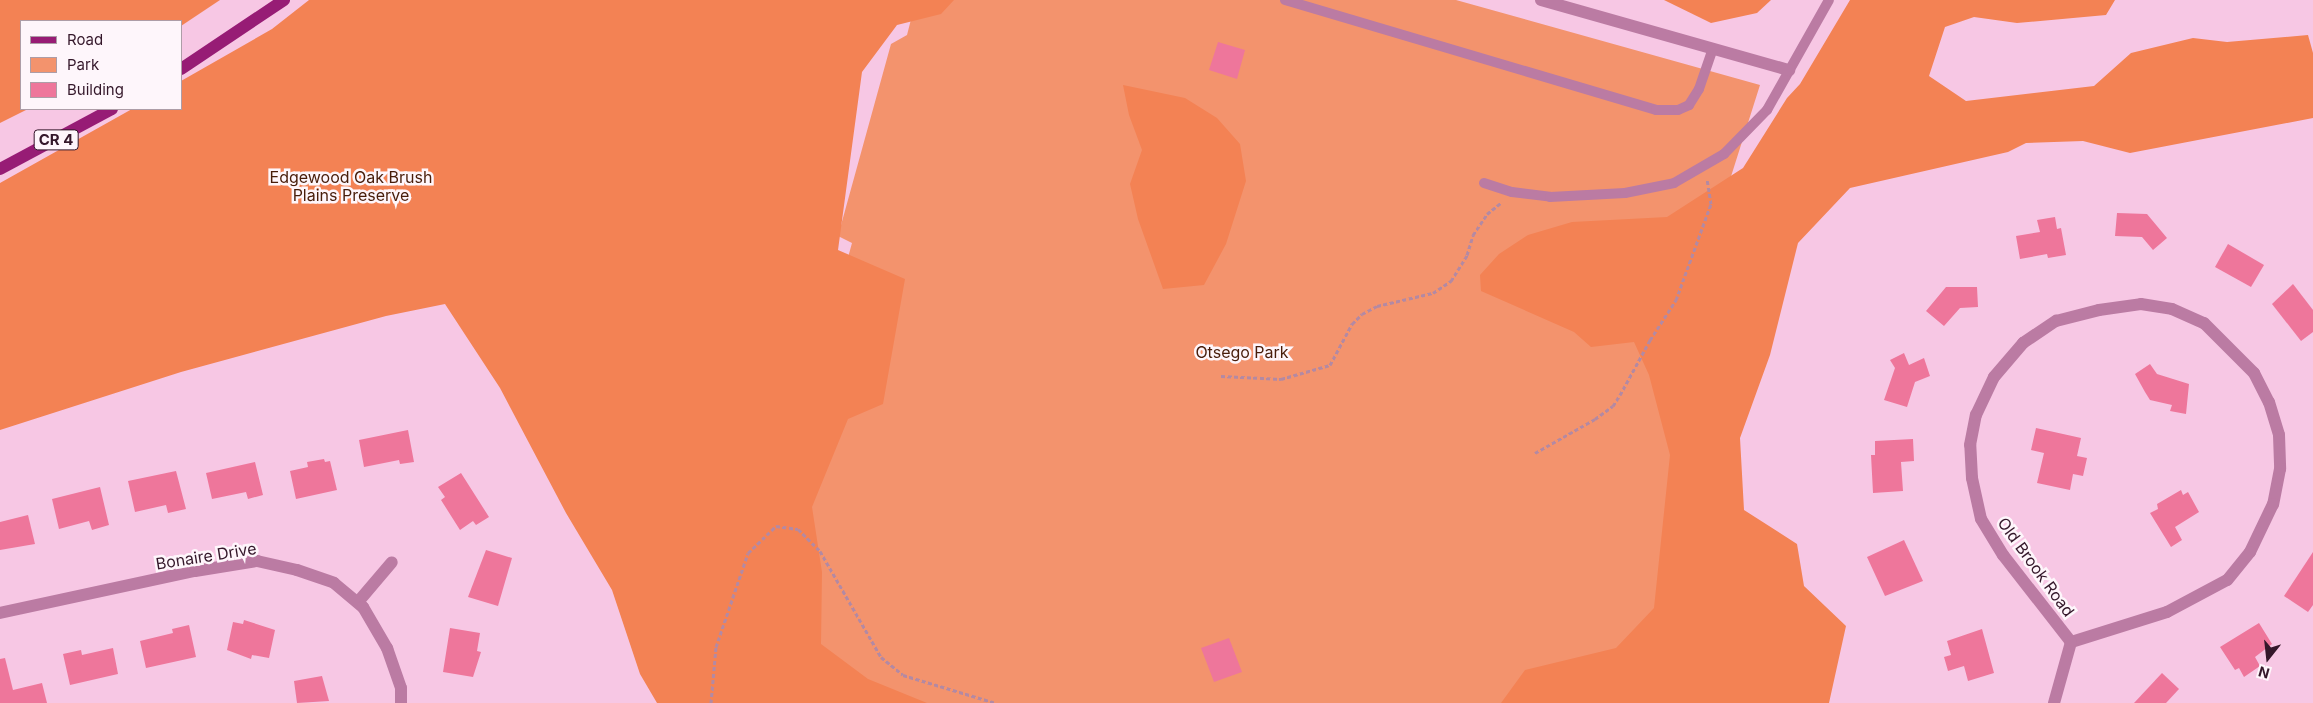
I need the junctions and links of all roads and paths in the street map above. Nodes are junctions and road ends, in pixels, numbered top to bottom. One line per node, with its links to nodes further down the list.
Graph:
1 (284, 0): 6 (main road)
2 (1285, 0): 5 (lane)
3 (1541, 0): 5 (street)
4 (1828, 0): 7 (lane)
5 (1713, 48): 7 (street)
6 (182, 68)
7 (1788, 70): 9 (lane)
8 (110, 110): 10 (main road, CR 4)
9 (1702, 167): 12 (lane); 14 (path)
10 (0, 169)
11 (1484, 183): 12 (lane)
12 (1521, 193): 13 (path)
13 (1221, 376)
14 (1534, 453)
15 (392, 562): 16 (street)
16 (358, 602): 17 (street, Bonaire Drive); 19 (street, Bonaire Drive)
17 (0, 613)
18 (2071, 642): 18 (street, Old Brook Road); 22 (street, Old Brook Road)
19 (401, 703)
20 (711, 703): 21 (path)
21 (996, 703)
22 (2054, 703)

